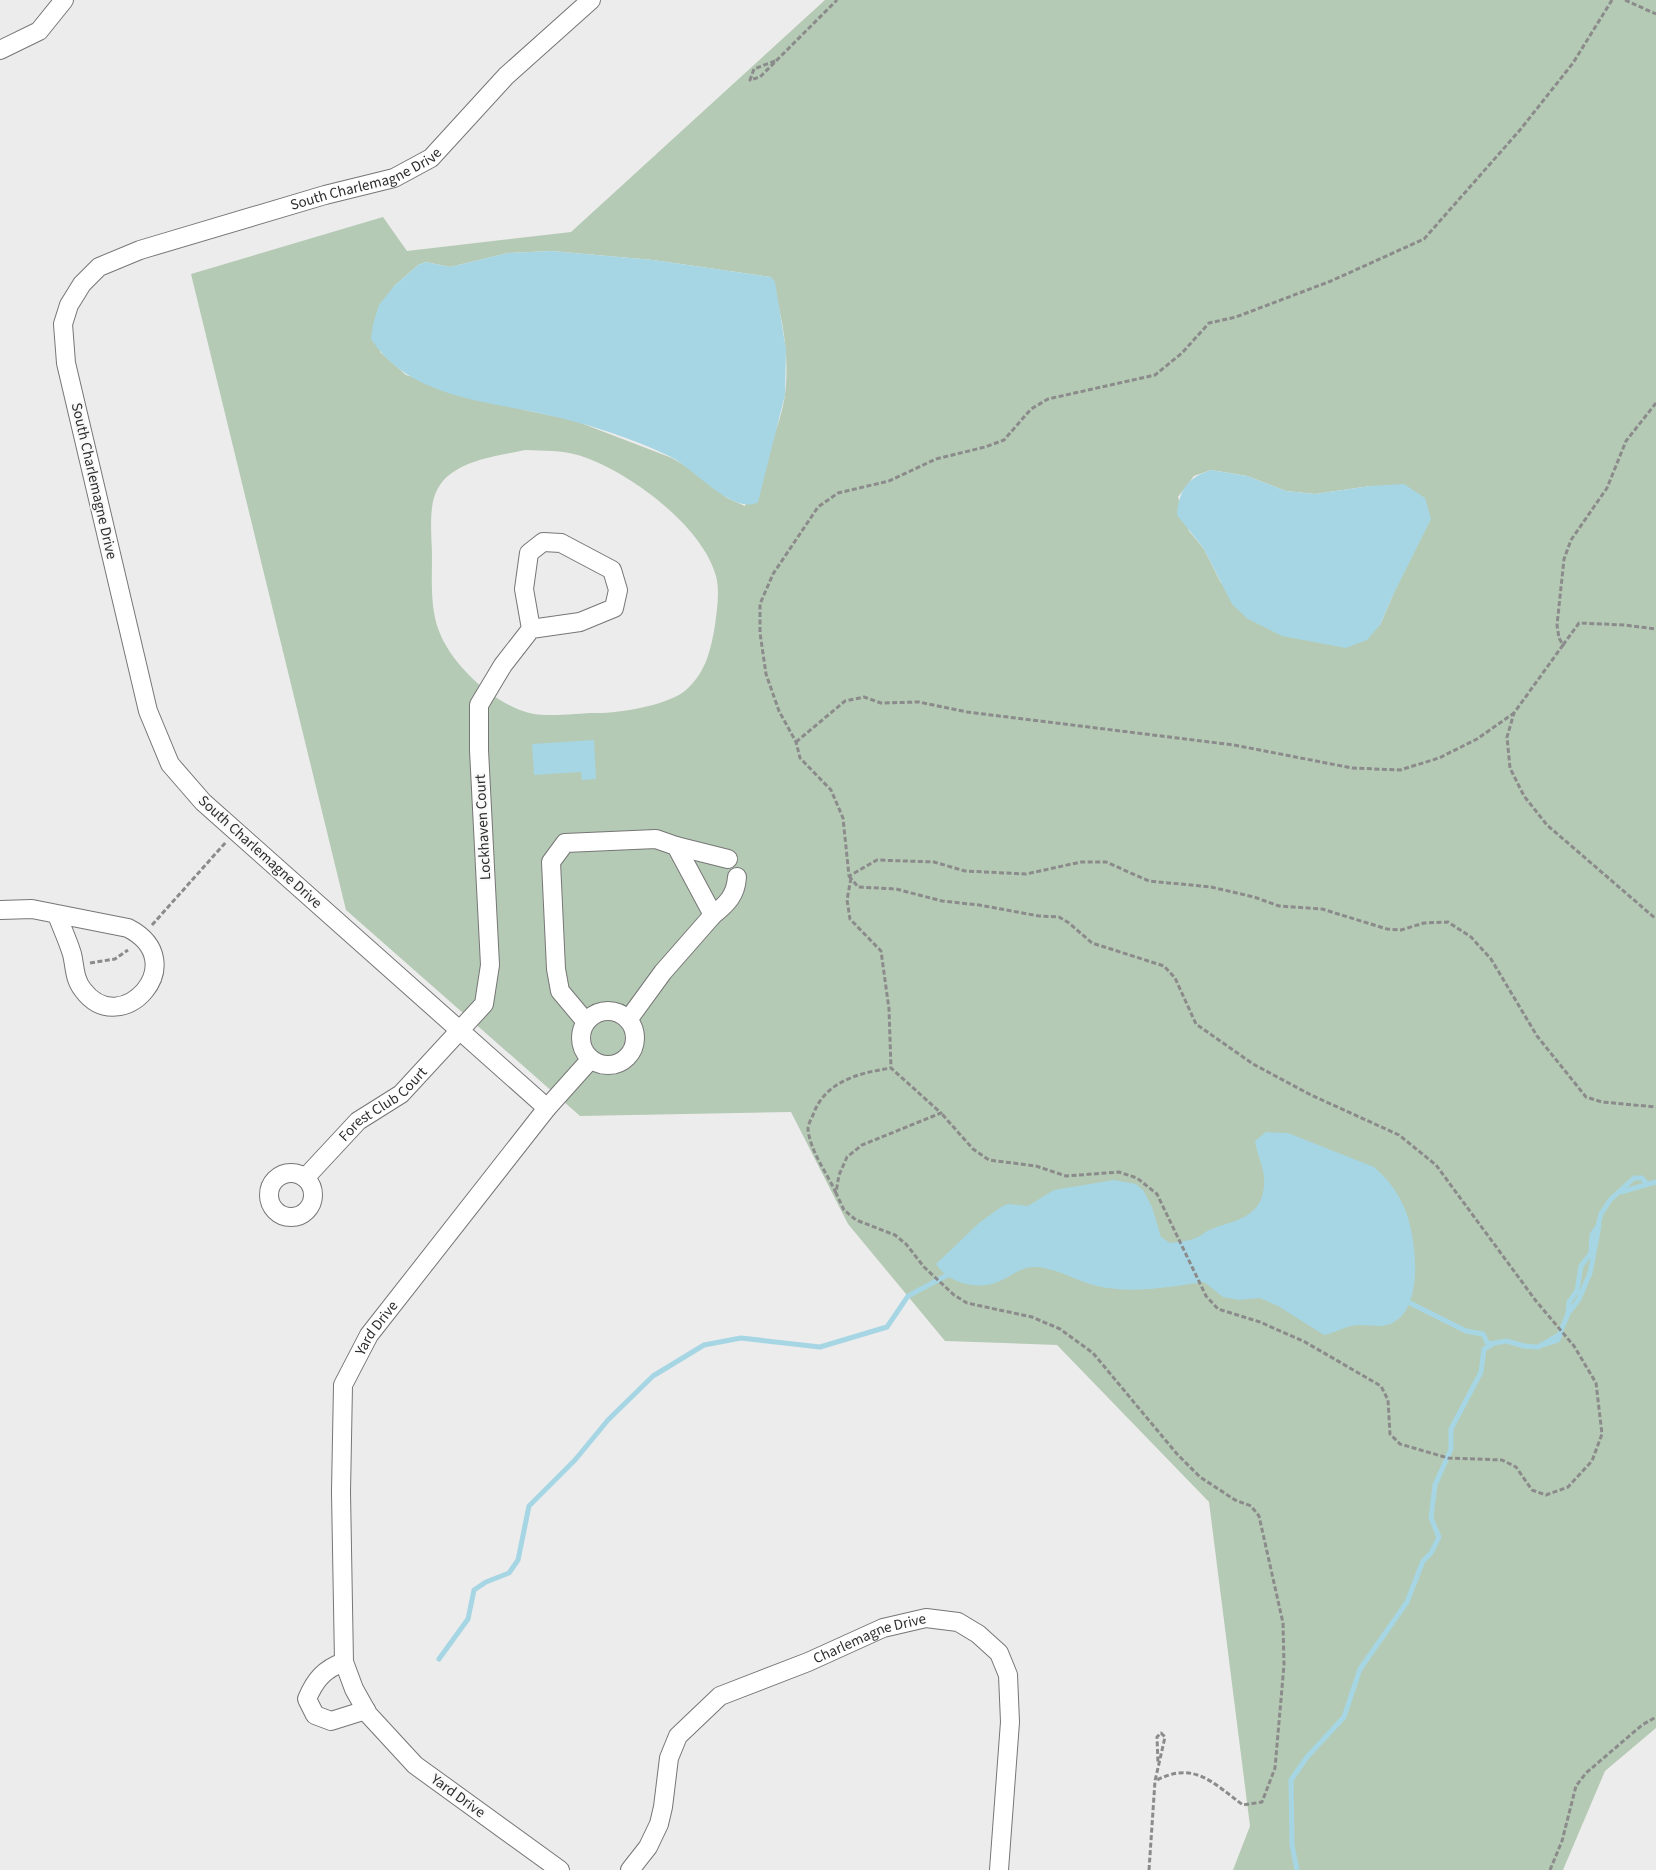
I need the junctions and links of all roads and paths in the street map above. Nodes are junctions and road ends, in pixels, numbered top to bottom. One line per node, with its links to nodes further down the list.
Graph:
1 (64, 0): 7 (street)
2 (591, 0): 29 (street, South Charlemagne Drive)
3 (837, 0): 8 (path)
4 (1612, 0): 14 (path)
5 (1625, 0): 6 (path)
6 (1656, 14)
7 (0, 50)
8 (775, 61): 8 (path)
9 (1656, 403): 12 (path)
10 (531, 629): 10 (street); 29 (street, Lockhaven Court)
11 (1656, 630): 12 (path)
12 (1563, 645): 13 (path)
13 (1514, 713): 14 (path); 23 (path)
14 (796, 742): 19 (path)
15 (230, 838): 24 (path)
16 (676, 846): 17 (street); 22 (street); 28 (street)
17 (728, 859)
18 (737, 876): 22 (street)
19 (850, 877): 31 (path); 32 (path); 34 (path)
20 (0, 910): 21 (street)
21 (57, 915): 21 (street)
22 (713, 915): 27 (street)
23 (1656, 919)
24 (148, 930)
25 (134, 944): 26 (path)
26 (83, 964)
27 (628, 1020): 28 (street); 30 (street)
28 (586, 1022): 30 (street)
29 (460, 1032): 33 (street, South Charlemagne Drive); 35 (street, Forest Club Court)
30 (590, 1060): 33 (street, Yard Drive)
31 (891, 1068): 34 (path); 36 (path)
32 (1656, 1107)
33 (548, 1108): 37 (street, Yard Drive)
34 (941, 1113): 36 (path)
35 (306, 1178)
36 (836, 1193): 41 (path)
37 (344, 1662): 38 (street, Yard Drive); 38 (street)
38 (366, 1710): 42 (street, Yard Drive)
39 (1656, 1716): 46 (path)
40 (1158, 1763): 40 (path); 41 (path)
41 (1155, 1781): 45 (path)
42 (560, 1870)
43 (630, 1870): 44 (street, Charlemagne Drive)
44 (999, 1870)
45 (1149, 1870)
46 (1550, 1870)

